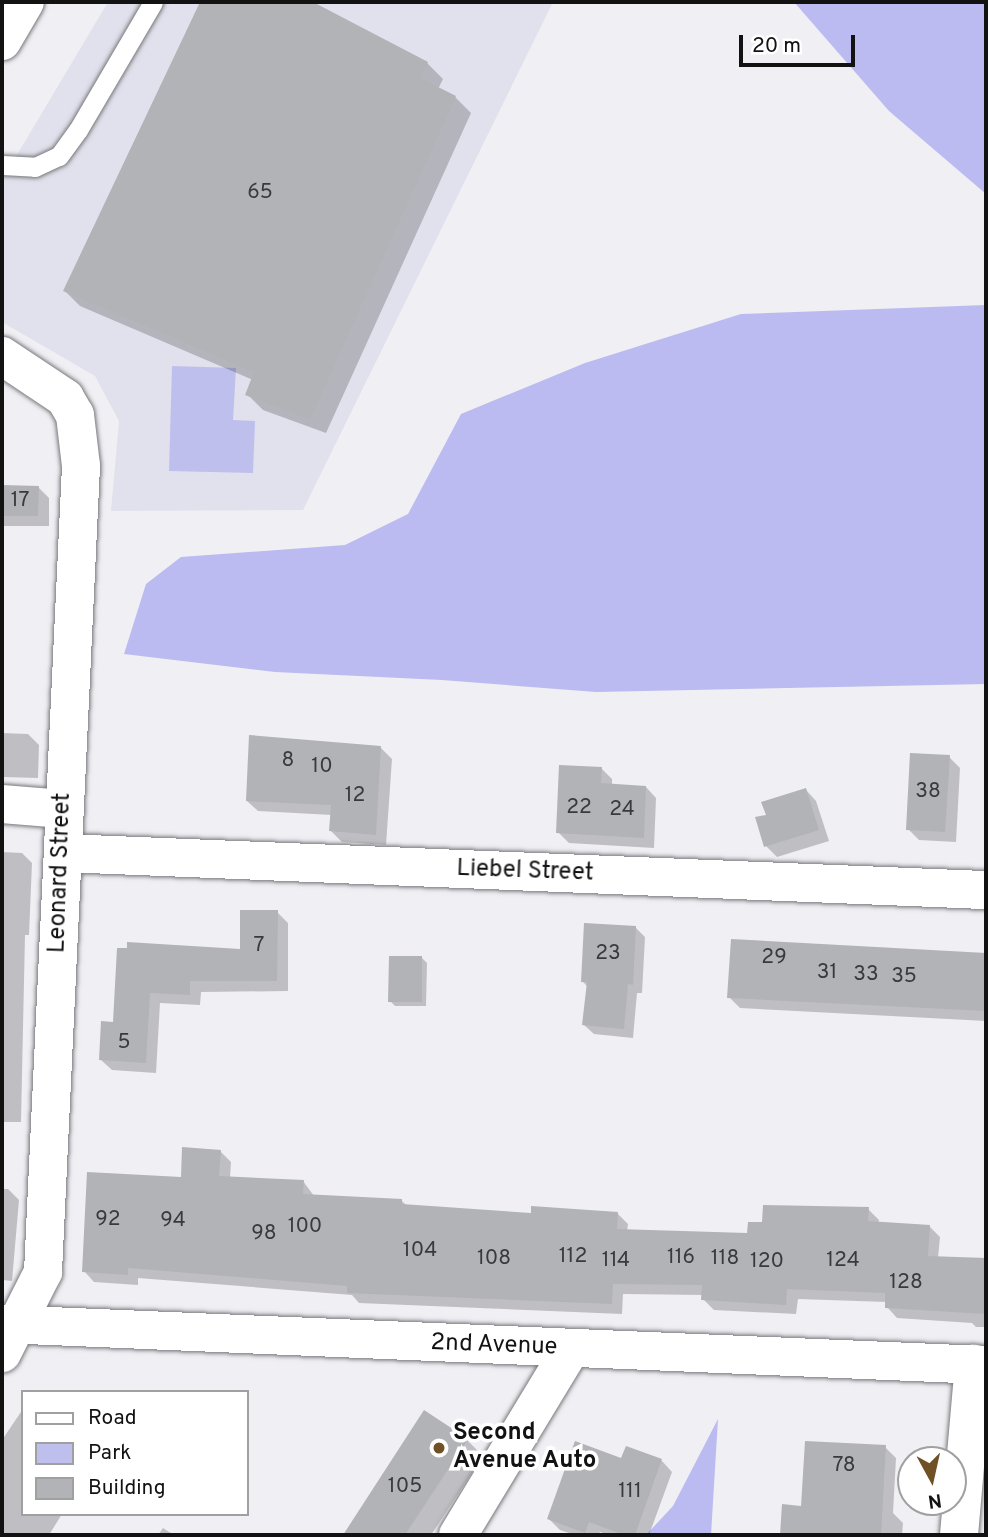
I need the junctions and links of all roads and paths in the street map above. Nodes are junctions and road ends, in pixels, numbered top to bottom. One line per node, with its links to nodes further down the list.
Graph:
1 (25, 2): 3 (street)
2 (153, 2): 4 (lane)
3 (2, 41)
4 (2, 165)
5 (2, 356): 7 (street, Leonard Street)
6 (2, 804): 7 (street)
7 (62, 809): 8 (street, Leonard Street)
8 (63, 853): 9 (street, Liebel Street); 10 (street, Leonard Street)
9 (986, 890)
10 (7, 1334): 11 (street, 2nd Avenue)
11 (570, 1350): 12 (street, 2nd Avenue); 13 (street)
12 (980, 1364): 14 (street)
13 (458, 1535)
14 (959, 1535)

